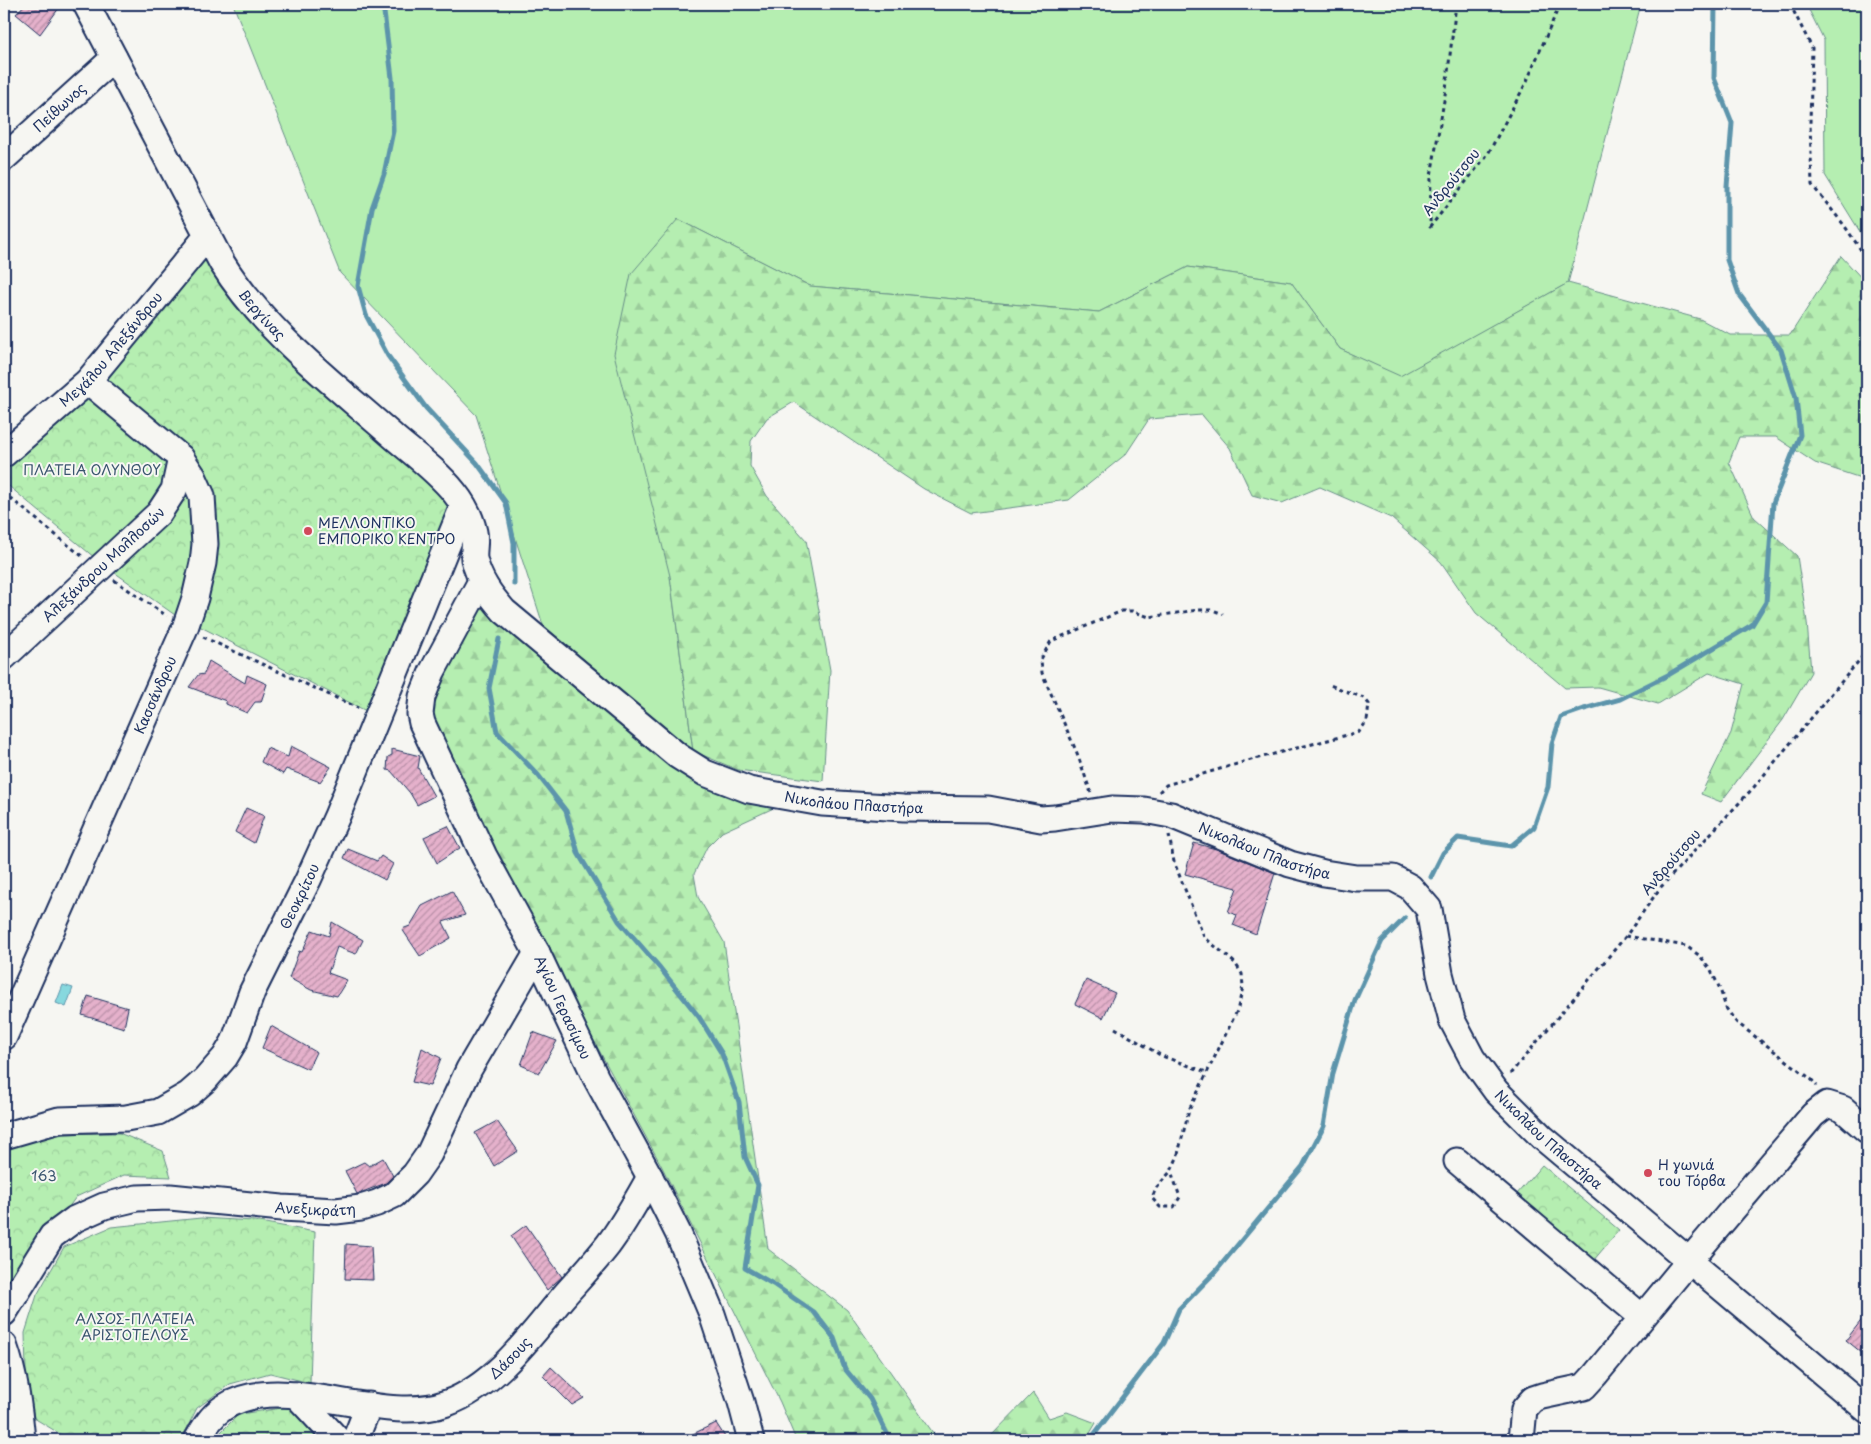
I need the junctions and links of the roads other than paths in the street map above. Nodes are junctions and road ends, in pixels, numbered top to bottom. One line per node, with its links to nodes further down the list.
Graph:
1 (86, 4): 2 (street, Βεργίνας)
2 (114, 58): 3 (street, Πείθωνος); 4 (street, Βεργίνας)
3 (4, 158)
4 (208, 235): 5 (street, Μεγάλου Αλεξάνδρου); 8 (street, Βεργίνας)
5 (88, 381): 6 (street, Μεγάλου Αλεξάνδρου); 7 (street, Κασσάνδρου)
6 (4, 454)
7 (181, 458): 10 (street, Αλεξάνδρου Μολλοσών); 12 (street, Κασσάνδρου)
8 (463, 506): 9 (street, Βεργίνας); 14 (street, Θεοκρίτου)
9 (481, 581): 11 (street, Αγίου Γερασίμου); 17 (street, Νικολάου Πλαστήρα)
10 (4, 657)
11 (537, 954): 16 (street, Αγίου Γερασίμου); 18 (street, Ανεξικράτη)
12 (4, 1037)
13 (1867, 1130): 17 (street)
14 (4, 1136)
15 (1457, 1161): 19 (street)
16 (650, 1177): 22 (street, Δάσους); 28 (street, Αγίου Γερασίμου)
17 (1689, 1260): 19 (street); 23 (street, Νικολάου Πλαστήρα)
18 (4, 1313)
19 (1642, 1317): 29 (street)
20 (4, 1345): 24 (street)
21 (296, 1395): 22 (street, Δάσους); 25 (street, Δάσους); 26 (street)
22 (369, 1406): 27 (street)
23 (1867, 1410)
24 (22, 1440)
25 (198, 1440)
26 (338, 1440)
27 (355, 1440)
28 (752, 1440)
29 (1521, 1440)

